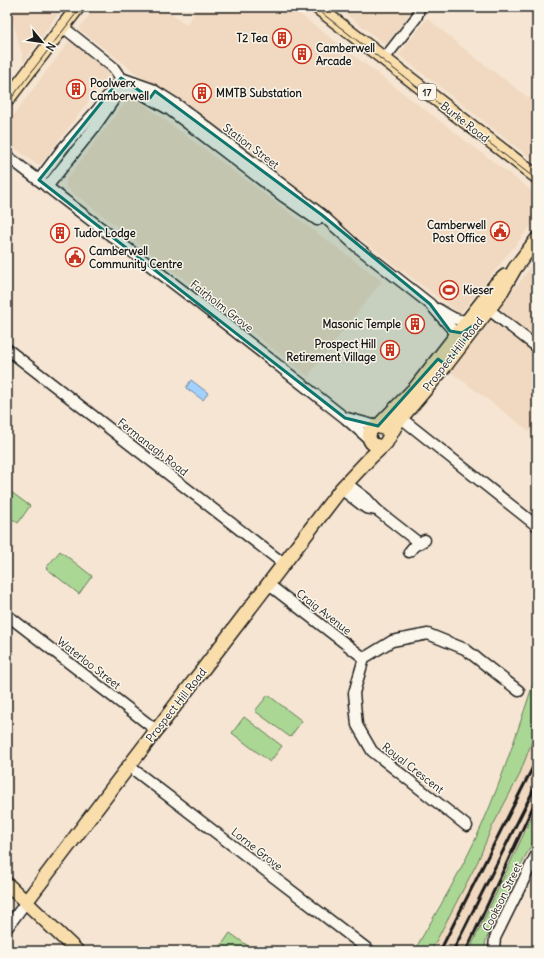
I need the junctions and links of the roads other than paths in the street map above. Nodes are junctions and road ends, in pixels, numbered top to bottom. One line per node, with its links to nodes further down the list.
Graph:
1 (78, 7): 4 (main road)
2 (317, 7): 5 (main road, Burke Road / 17)
3 (418, 7): 5 (street)
4 (63, 27): 6 (street, Station Street); 9 (main road)
5 (384, 60): 12 (main road, Burke Road / 17)
6 (122, 78): 7 (street, Station Street); 8 (street, Station Street); 10 (street)
7 (137, 91): 8 (street, Station Street); 10 (street)
8 (153, 95): 15 (street, Station Street)
9 (7, 100)
10 (88, 127): 13 (street)
11 (7, 156): 13 (street, Fairholm Grove)
12 (537, 176)
13 (43, 183): 25 (street, Fairholm Grove)
14 (537, 239): 16 (main road, Prospect Hill Road)
15 (430, 304): 17 (street, Station Street); 18 (street, Station Street)
16 (484, 306): 17 (main road, Prospect Hill Road); 21 (street)
17 (473, 321): 19 (main road); 23 (main road, Prospect Hill Road)
18 (446, 323): 19 (street, Station Street); 20 (street)
19 (458, 333): 20 (main road, Prospect Hill Road)
20 (448, 346): 23 (main road, Prospect Hill Road)
21 (537, 347)
22 (7, 350): 32 (street, Fermanagh Road)
23 (442, 362): 24 (main road, Prospect Hill Road)
24 (395, 417): 26 (main road, Prospect Hill Road); 28 (main road, Prospect Hill Road); 30 (street)
25 (345, 418): 26 (street, Fairholm Grove); 27 (street, Fairholm Grove)
26 (378, 426): 27 (main road); 28 (main road)
27 (369, 440): 28 (main road); 29 (main road, Prospect Hill Road)
28 (386, 442): 29 (main road, Prospect Hill Road)
29 (343, 486): 31 (street); 32 (main road, Prospect Hill Road)
30 (537, 526)
31 (409, 552)
32 (284, 564): 33 (main road, Prospect Hill Road)
33 (268, 584): 35 (street, Craig Avenue); 37 (main road, Prospect Hill Road)
34 (7, 615): 37 (street, Waterloo Street)
35 (364, 658): 36 (street); 39 (street, Royal Crescent)
36 (519, 691)
37 (156, 730): 38 (main road, Prospect Hill Road)
38 (129, 766): 42 (main road, Prospect Hill Road); 45 (street, Lorne Grove)
39 (467, 826)
40 (537, 853): 46 (street, Cookson Street)
41 (7, 884): 42 (main road)
42 (26, 902): 43 (street, Prospect Hill Road); 44 (main road)
43 (7, 928)
44 (77, 951)
45 (370, 951)
46 (497, 951)

